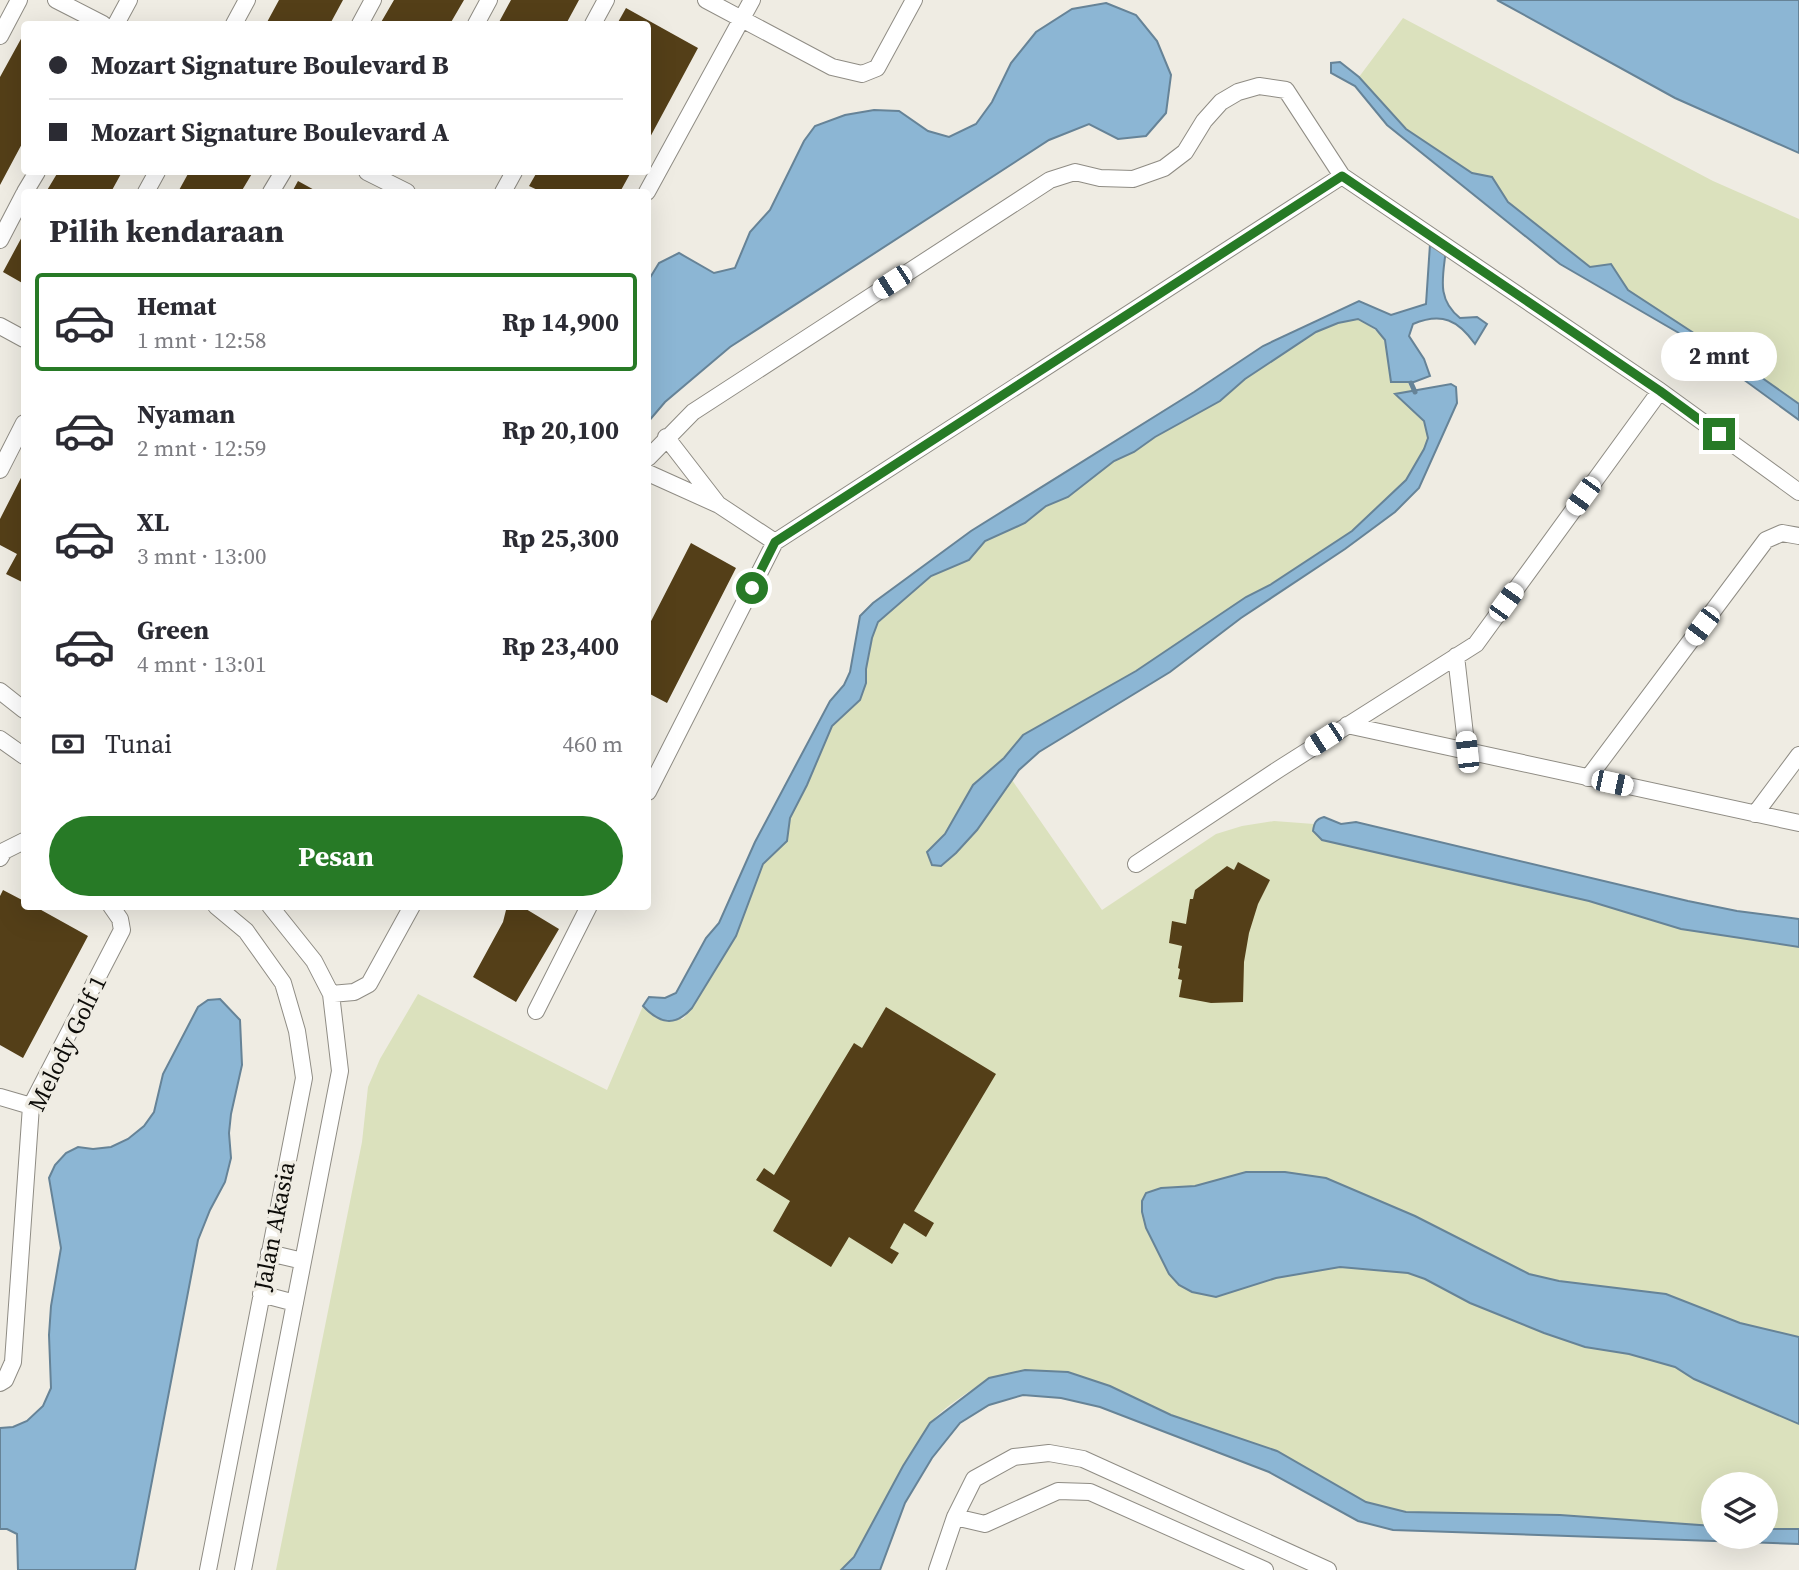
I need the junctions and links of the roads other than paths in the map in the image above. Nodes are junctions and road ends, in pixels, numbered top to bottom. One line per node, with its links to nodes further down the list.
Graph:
1 (19, 0): 18 (street)
2 (56, 0): 12 (street)
3 (129, 0): 13 (street)
4 (247, 0): 14 (street)
5 (373, 0): 15 (street)
6 (489, 0): 16 (street)
7 (606, 0): 17 (street)
8 (706, 0): 11 (street)
9 (752, 0): 11 (street)
10 (914, 0): 11 (street)
11 (742, 19): 22 (street)
12 (97, 21)
13 (118, 21)
14 (236, 21)
15 (362, 21)
16 (478, 21)
17 (595, 21)
18 (0, 36)
19 (374, 175): 21 (street)
20 (1342, 176): 27 (street); 29 (street); 36 (street)
21 (391, 183)
22 (649, 189)
23 (21, 201): 24 (street)
24 (0, 240)
25 (0, 326): 26 (street)
26 (21, 337)
27 (1660, 391): 33 (street); 37 (street)
28 (21, 430): 31 (street)
29 (666, 438): 30 (street); 34 (street)
30 (651, 455)
31 (0, 470)
32 (651, 474): 34 (street)
33 (1799, 492)
34 (719, 505): 36 (street)
35 (1799, 536): 45 (street)
36 (775, 542): 46 (street)
37 (1456, 656): 40 (street); 42 (street)
38 (0, 691): 39 (street)
39 (21, 708)
40 (1347, 725): 42 (street); 51 (street)
41 (0, 739): 43 (street)
42 (1467, 752): 45 (street)
43 (21, 754)
44 (1799, 755): 47 (street)
45 (1588, 778): 47 (street)
46 (651, 786)
47 (1755, 814): 48 (street)
48 (1799, 823)
49 (21, 842): 50 (street)
50 (0, 858)
51 (1136, 864)
52 (221, 910): 61 (street, Jalan Akasia)
53 (273, 910): 57 (street, Jalan Akasia)
54 (410, 910): 57 (street)
55 (587, 910): 58 (street)
56 (116, 913): 60 (street, Melody Golf 1)
57 (331, 994): 62 (street, Jalan Akasia)
58 (536, 1011)
59 (0, 1097): 60 (street)
60 (31, 1106): 65 (street, Melody Golf 1)
61 (269, 1253): 62 (street); 63 (street, Jalan Akasia)
62 (303, 1261): 64 (street, Jalan Akasia)
63 (261, 1294): 64 (street); 67 (street, Jalan Akasia)
64 (295, 1303): 68 (street, Jalan Akasia)
65 (2, 1381)
66 (955, 1517): 69 (street); 70 (street); 71 (street)
67 (208, 1570)
68 (243, 1570)
69 (937, 1570)
70 (1265, 1570)
71 (1328, 1570)

